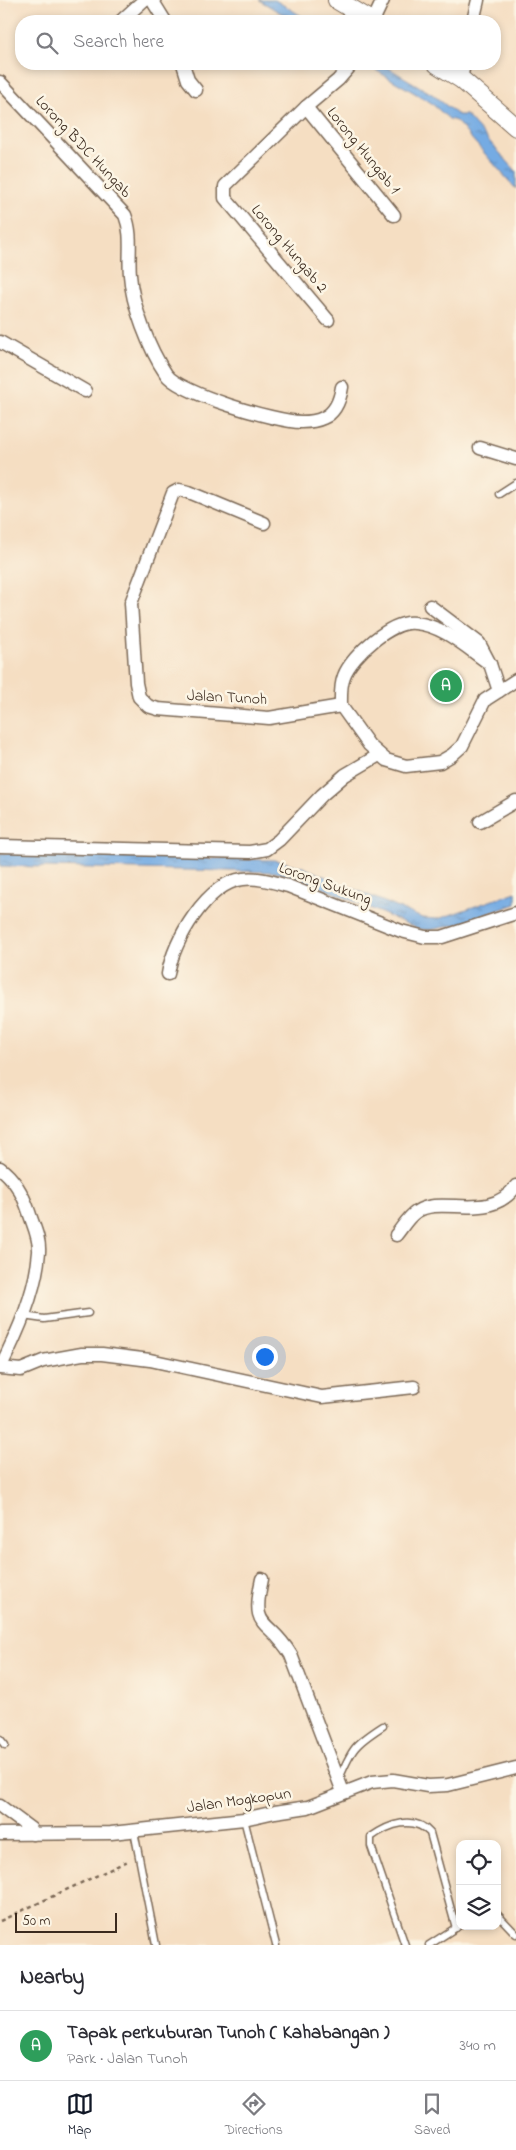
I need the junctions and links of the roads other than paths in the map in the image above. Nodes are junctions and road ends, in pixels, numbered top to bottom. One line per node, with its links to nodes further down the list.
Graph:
1 (144, 0): 6 (street)
2 (152, 0): 7 (street)
3 (337, 0): 8 (main road)
4 (383, 0): 9 (street)
5 (478, 0): 10 (street)
6 (128, 15)
7 (161, 15)
8 (363, 15)
9 (376, 15)
10 (474, 15)
11 (185, 70): 15 (street)
12 (347, 70): 16 (street)
13 (462, 71): 17 (main road)
14 (0, 82): 21 (street, Lorong BDC Hungab)
15 (196, 90)
16 (306, 107): 18 (street, Lorong Hungab 1); 19 (street, Lorong Hungab 2)
17 (516, 127)
18 (394, 214)
19 (328, 320)
20 (0, 342): 22 (street)
21 (342, 387)
22 (85, 392)
23 (480, 448): 24 (street)
24 (516, 459)
25 (516, 483): 26 (lane)
26 (499, 494)
27 (264, 523): 32 (street, Jalan Tunoh)
28 (430, 606): 29 (street)
29 (490, 664): 31 (street); 32 (street)
30 (516, 680): 31 (street)
31 (499, 691): 33 (street)
32 (341, 706): 33 (street)
33 (379, 755): 36 (street)
34 (516, 801): 35 (street)
35 (480, 822)
36 (0, 846)
37 (516, 913): 38 (street, Lorong Sukung)
38 (168, 974)
39 (0, 1168): 43 (street)
40 (516, 1186): 41 (street)
41 (396, 1235)
42 (88, 1313): 43 (lane)
43 (23, 1316): 44 (street)
44 (0, 1368): 45 (street)
45 (414, 1387)
46 (262, 1579): 51 (street)
47 (383, 1726): 51 (lane)
48 (0, 1739): 49 (lane)
49 (5, 1745)
50 (516, 1768): 51 (street, Jalan Mogkopun)
51 (340, 1786): 53 (street, Jalan Mogkopun)
52 (0, 1806): 56 (street)
53 (244, 1819): 54 (street, Jalan Mogkopun); 62 (lane)
54 (134, 1831): 56 (street, Jalan Mogkopun); 61 (lane)
55 (0, 1834): 56 (street, Jalan Mogkopun)
56 (32, 1834)
57 (501, 1918): 60 (lane)
58 (456, 1920): 63 (lane)
59 (456, 1928): 64 (lane)
60 (516, 1934)
61 (156, 1945)
62 (276, 1945)
63 (405, 1945)
64 (429, 1945)

